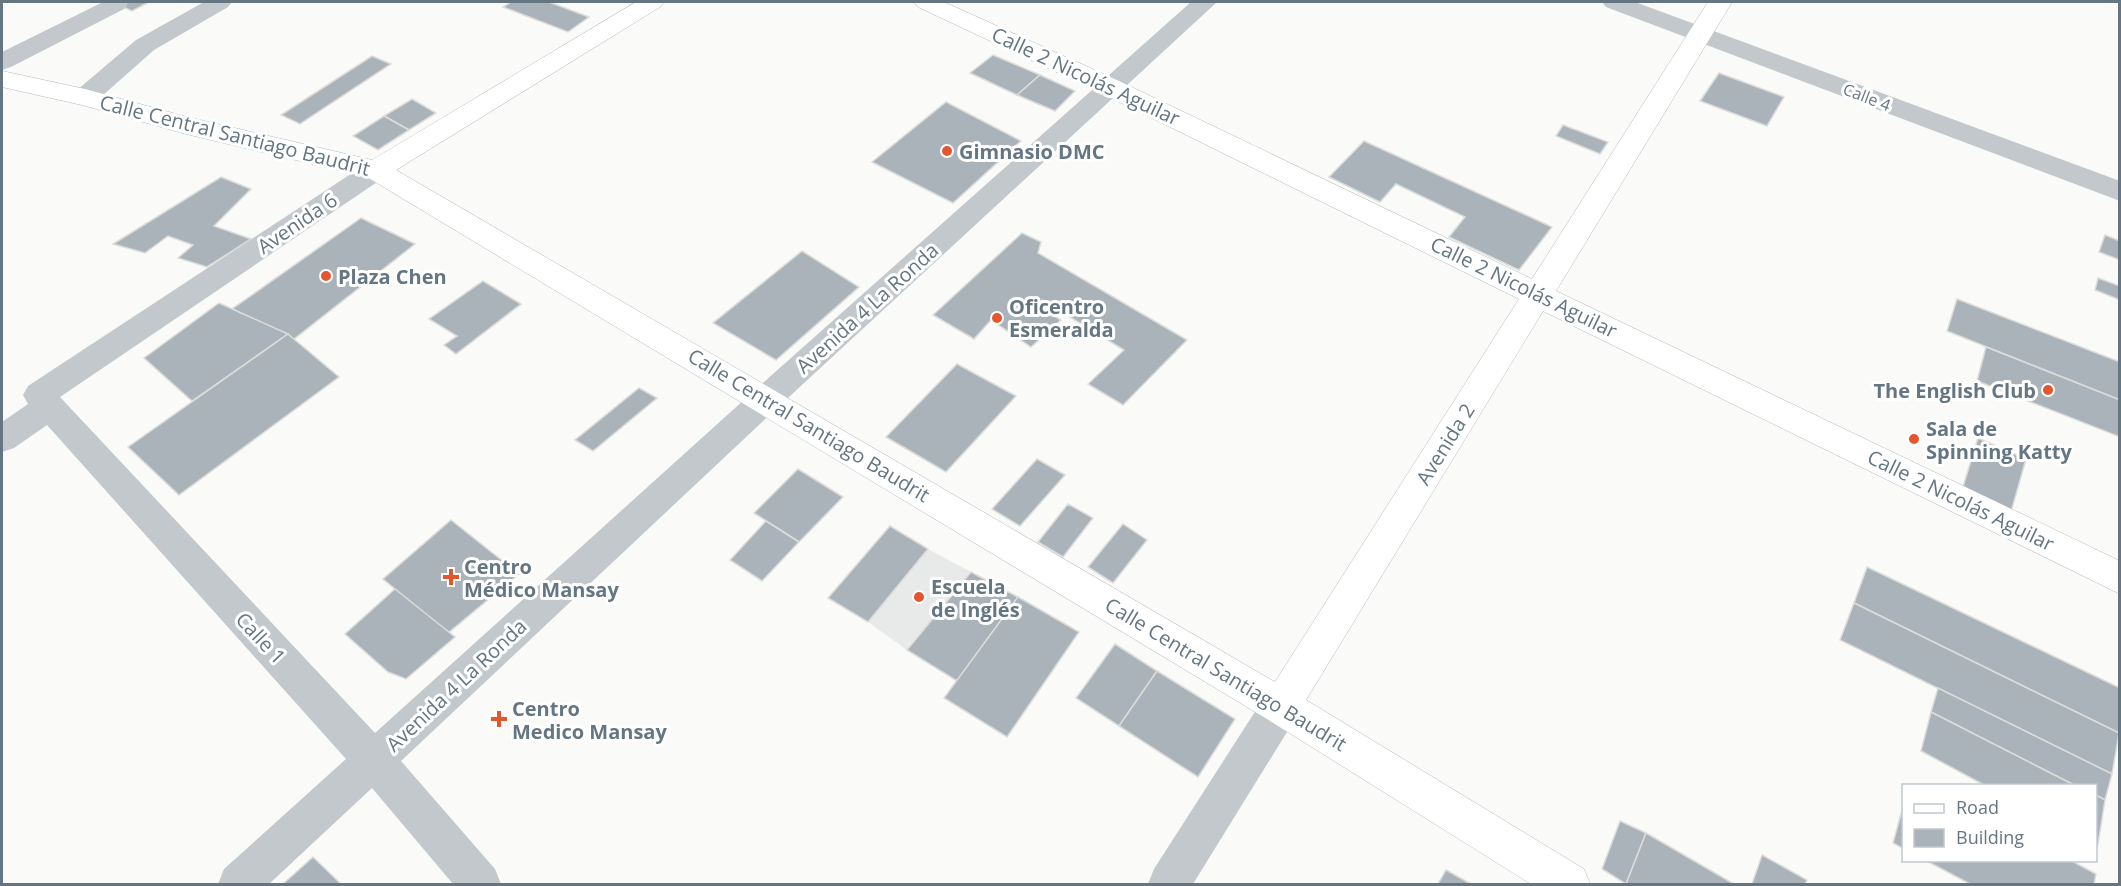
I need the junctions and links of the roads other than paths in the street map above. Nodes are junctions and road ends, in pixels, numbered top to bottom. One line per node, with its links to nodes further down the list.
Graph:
1 (220, 2): 12 (street)
2 (652, 2): 13 (main road, Avenida 6)
3 (926, 2): 11 (main road, Calle 2 Nicolás Aguilar)
4 (1205, 2): 11 (street, Avenida 4 La Ronda)
5 (1614, 2): 8 (street, Calle 4)
6 (1720, 2): 8 (main road, Avenida 2)
7 (116, 4): 9 (street)
8 (1699, 33): 14 (street, Calle 4); 15 (main road, Avenida 2)
9 (2, 62)
10 (2, 79): 12 (main road, Calle Central Santiago Baudrit)
11 (1110, 87): 15 (main road, Calle 2 Nicolás Aguilar); 16 (street, Avenida 4 La Ronda)
12 (85, 97): 13 (main road, Calle Central Santiago Baudrit)
13 (376, 170): 16 (main road, Calle Central Santiago Baudrit); 17 (street, Avenida 6)
14 (2120, 192)
15 (1538, 294): 19 (main road, Calle 2 Nicolás Aguilar); 20 (main road, Avenida 2)
16 (766, 399): 20 (main road, Calle Central Santiago Baudrit); 21 (street, Avenida 4 La Ronda)
17 (44, 401): 18 (street, Avenida 6); 21 (street, Calle 1)
18 (2, 439)
19 (2120, 578)
20 (1281, 706): 24 (street, Avenida 2); 25 (main road, Calle Central Santiago Baudrit)
21 (374, 760): 22 (street, Avenida 4 La Ronda); 23 (street, Calle 1)
22 (239, 885)
23 (480, 885)
24 (1169, 885)
25 (1569, 885)

